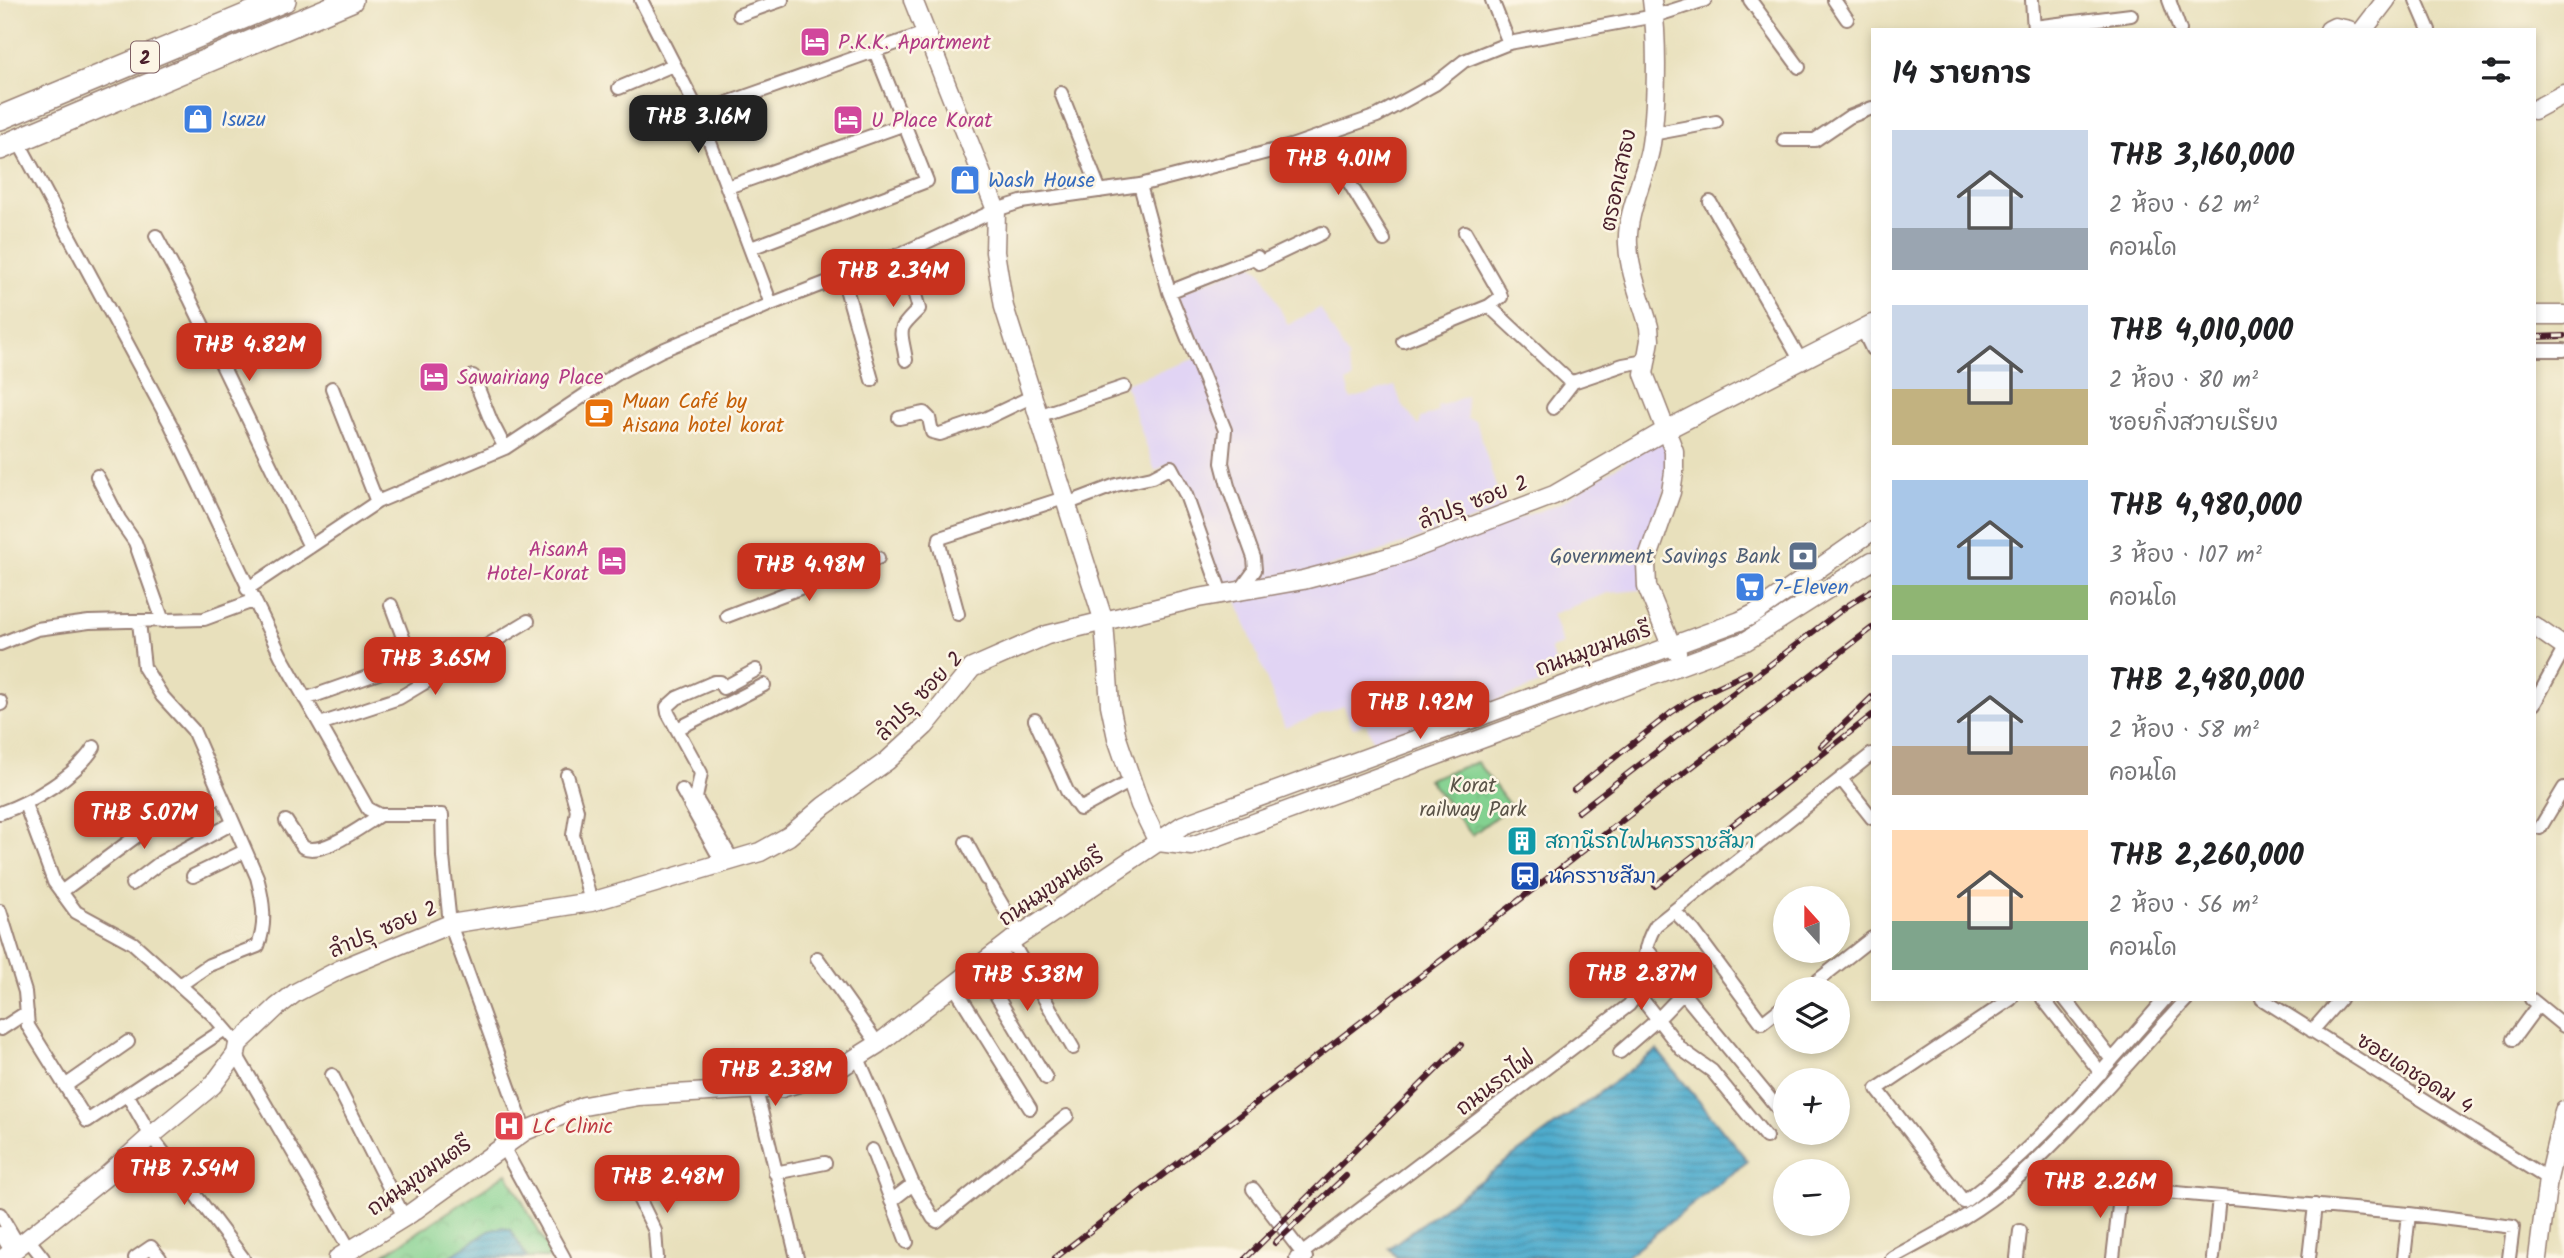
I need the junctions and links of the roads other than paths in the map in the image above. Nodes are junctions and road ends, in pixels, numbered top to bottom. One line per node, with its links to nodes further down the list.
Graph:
1 (351, 0): 39 (highway, 2)
2 (641, 0): 25 (street)
3 (782, 0): 15 (street)
4 (913, 0): 22 (street)
5 (1492, 0): 23 (street)
6 (1704, 0): 14 (street)
7 (1750, 0): 26 (street)
8 (1834, 0): 17 (street)
9 (2032, 0): 18 (street)
10 (2169, 0): 19 (street)
11 (2386, 0): 20 (street)
12 (2416, 0): 21 (street)
13 (280, 1): 33 (highway, 2)
14 (1653, 8): 23 (street); 36 (street, ตรอกเสาธง)
15 (739, 15)
16 (2131, 15): 18 (street)
17 (1847, 19)
18 (2034, 28)
19 (2179, 28)
20 (2365, 28)
21 (2428, 28)
22 (925, 33): 24 (street); 44 (street)
23 (1509, 43): 37 (street)
24 (875, 51): 32 (street); 35 (street)
25 (673, 65): 27 (street); 32 (street)
26 (1800, 67)
27 (619, 88)
28 (1061, 93): 42 (street)
29 (2564, 94): 31 (street)
30 (1871, 108): 38 (street)
31 (2536, 109)
32 (699, 113): 41 (street)
33 (4, 116): 39 (highway)
34 (1716, 122): 36 (street)
35 (905, 124): 41 (street); 49 (street)
36 (1652, 134): 62 (street, ตรอกเสาธง)
37 (1321, 136): 40 (street); 48 (street)
38 (1784, 140)
39 (9, 144): 83 (street)
40 (1140, 185): 42 (street); 52 (street)
41 (728, 187): 49 (street)
42 (1100, 191): 44 (street)
43 (1710, 202): 63 (street)
44 (996, 211): 50 (street); 69 (street)
45 (1465, 232): 54 (street)
46 (1322, 233): 52 (street)
47 (156, 236): 79 (street)
48 (1384, 240)
49 (751, 248): 53 (street)
50 (903, 253): 51 (street); 61 (street)
51 (844, 278): 53 (street); 65 (street)
52 (1169, 292): 82 (street)
53 (771, 304): 74 (street)
54 (1489, 306): 58 (street); 66 (street)
55 (2536, 315): 56 (street)
56 (2564, 315)
57 (1868, 327): 63 (street, ลำปรุ ซอย 2)
58 (1404, 341)
59 (2536, 350): 60 (street)
60 (2564, 351)
61 (906, 360)
62 (1645, 361): 66 (street); 73 (street, ตรอกเสาธง)
63 (1801, 361): 73 (street, ลำปรุ ซอย 2)
64 (473, 376): 74 (street)
65 (872, 380)
66 (1573, 382): 70 (street)
67 (1124, 387): 71 (street)
68 (332, 388): 77 (street)
69 (1031, 397): 71 (street); 72 (street)
70 (1553, 408)
71 (1038, 416): 76 (street)
72 (899, 418)
73 (1666, 430): 82 (street, ลำปรุ ซอย 2); 93 (street, ตรอกเสาธง)
74 (505, 448): 77 (street)
75 (97, 476): 87 (street)
76 (1065, 501): 82 (street); 85 (street); 90 (street)
77 (377, 502): 79 (street)
78 (1871, 532): 93 (street, ถนนมุขมนตรี)
79 (310, 547): 83 (street)
80 (878, 558): 86 (street)
81 (1871, 562): 95 (street, ถนนมุขมนตรี)
82 (1230, 593): 90 (street, ลำปรุ ซอย 2)
83 (250, 595): 87 (street); 98 (street)
84 (391, 605): 98 (street)
85 (958, 614)
86 (727, 616)
87 (163, 621): 89 (street)
88 (528, 621): 101 (street)
89 (139, 622): 92 (street); 110 (street)
90 (1104, 622): 107 (street); 121 (street, ลำปรุ ซอย 2)
91 (2536, 627): 94 (street)
92 (0, 643)
93 (1671, 645): 95 (street, ตรอกเสาธง); 119 (street, ถนนมุขมนตรี)
94 (2564, 648): 99 (street)
95 (1685, 662): 119 (street, ถนนมุขมนตรี)
96 (756, 670): 102 (street)
97 (764, 685): 102 (street)
98 (305, 699): 101 (street)
99 (2536, 700)
100 (1035, 720): 107 (street)
101 (320, 724): 113 (street)
102 (677, 729): 121 (street)
103 (94, 747): 111 (street)
104 (1871, 755): 106 (street)
105 (567, 775): 125 (street)
106 (1841, 779): 114 (street); 127 (street)
107 (1131, 781): 119 (street)
108 (2564, 788): 117 (street)
109 (682, 790): 121 (street)
110 (222, 797): 116 (street); 124 (street)
111 (25, 804): 112 (street); 124 (street)
112 (0, 813)
113 (380, 815): 115 (street); 128 (street)
114 (1871, 817)
115 (286, 821)
116 (233, 823): 120 (street); 123 (street)
117 (2540, 828)
118 (966, 842): 129 (street)
119 (1158, 842): 129 (street, ถนนมุขมนตรี)
120 (245, 851): 122 (street); 135 (street)
121 (727, 861): 125 (street, ลำปรุ ซอย 2)
122 (193, 876)
123 (132, 884)
124 (61, 892): 135 (street)
125 (591, 902): 128 (street, ลำปรุ ซอย 2)
126 (0, 911): 147 (street)
127 (1675, 911): 131 (street); 148 (street)
128 (450, 924): 158 (street, ลำปรุ ซอย 2); 172 (street)
129 (1015, 938): 133 (street, ถนนมุขมนตรี); 157 (street)
130 (1871, 939): 134 (street)
131 (1646, 948): 137 (street); 138 (street)
132 (817, 958): 156 (street)
133 (978, 965): 136 (street, ถนนมุขมนตรี); 164 (street)
134 (1822, 977)
135 (180, 985): 152 (street)
136 (954, 986): 156 (street, ถนนมุขมนตรี); 169 (street)
137 (1683, 993): 149 (street); 168 (street)
138 (1638, 994): 149 (street); 195 (street, ถนนรถไฟ)
139 (2008, 1001): 162 (street)
140 (2045, 1001): 162 (street)
141 (2067, 1001): 161 (street)
142 (2163, 1001): 161 (street)
143 (2185, 1001): 203 (street)
144 (2265, 1001): 153 (street, ซอยเดชอุดม 4)
145 (2338, 1001): 153 (street)
146 (2535, 1002): 150 (street); 154 (street)
147 (27, 1012): 151 (street); 165 (street)
148 (1773, 1014)
149 (1658, 1018): 159 (street); 174 (street)
150 (2564, 1026)
151 (0, 1027)
152 (225, 1029): 158 (street); 167 (street)
153 (2312, 1031): 179 (street, ซอยเดชอุดม 4)
154 (2513, 1039)
155 (128, 1042): 165 (street)
156 (878, 1044): 160 (street, ถนนมุขมนตรี)
157 (1073, 1048)
158 (237, 1049): 173 (street, ลำปรุ ซอย 2); 193 (street)
159 (1620, 1052)
160 (858, 1058): 166 (street, ถนนมุขมนตรี); 181 (street)
161 (2112, 1060): 162 (street)
162 (2101, 1073)
163 (332, 1075): 188 (street)
164 (1046, 1078)
165 (65, 1086): 167 (street)
166 (757, 1090): 172 (street, ถนนมุขมนตรี); 178 (street)
167 (127, 1094): 173 (street)
168 (1773, 1102)
169 (1030, 1108)
170 (2564, 1111): 179 (street)
171 (1067, 1116): 181 (street)
172 (525, 1131): 175 (street, ถนนมุขมนตรี)
173 (151, 1136): 192 (street, ลำปรุ ซอย 2); 199 (street)
174 (1766, 1137)
175 (502, 1145): 188 (street, ถนนมุขมนตรี); 200 (street)
176 (872, 1150): 184 (street)
177 (825, 1163): 178 (street)
178 (775, 1173): 202 (street)
179 (2548, 1180): 194 (street)
180 (632, 1184): 201 (street)
181 (913, 1184): 184 (street)
182 (1253, 1189): 195 (street)
183 (2219, 1197): 185 (street); 205 (street); 206 (street)
184 (891, 1201): 191 (street)
185 (2315, 1205): 187 (street); 207 (street)
186 (0, 1214): 192 (street)
187 (2409, 1214): 208 (street); 209 (street)
188 (404, 1217): 193 (street, ถนนมุขมนตรี)
189 (2020, 1231): 204 (street)
190 (0, 1233): 192 (street)
191 (907, 1242)
192 (16, 1249): 196 (street)
193 (344, 1254)
194 (2543, 1254)
195 (1302, 1256)
196 (43, 1258)
197 (135, 1258): 198 (street)
198 (160, 1258)
199 (243, 1258)
200 (564, 1258)
201 (657, 1258)
202 (797, 1258)
203 (1892, 1258)
204 (2017, 1258)
205 (2113, 1258)
206 (2213, 1258)
207 (2309, 1258)
208 (2404, 1258)
209 (2510, 1258)

